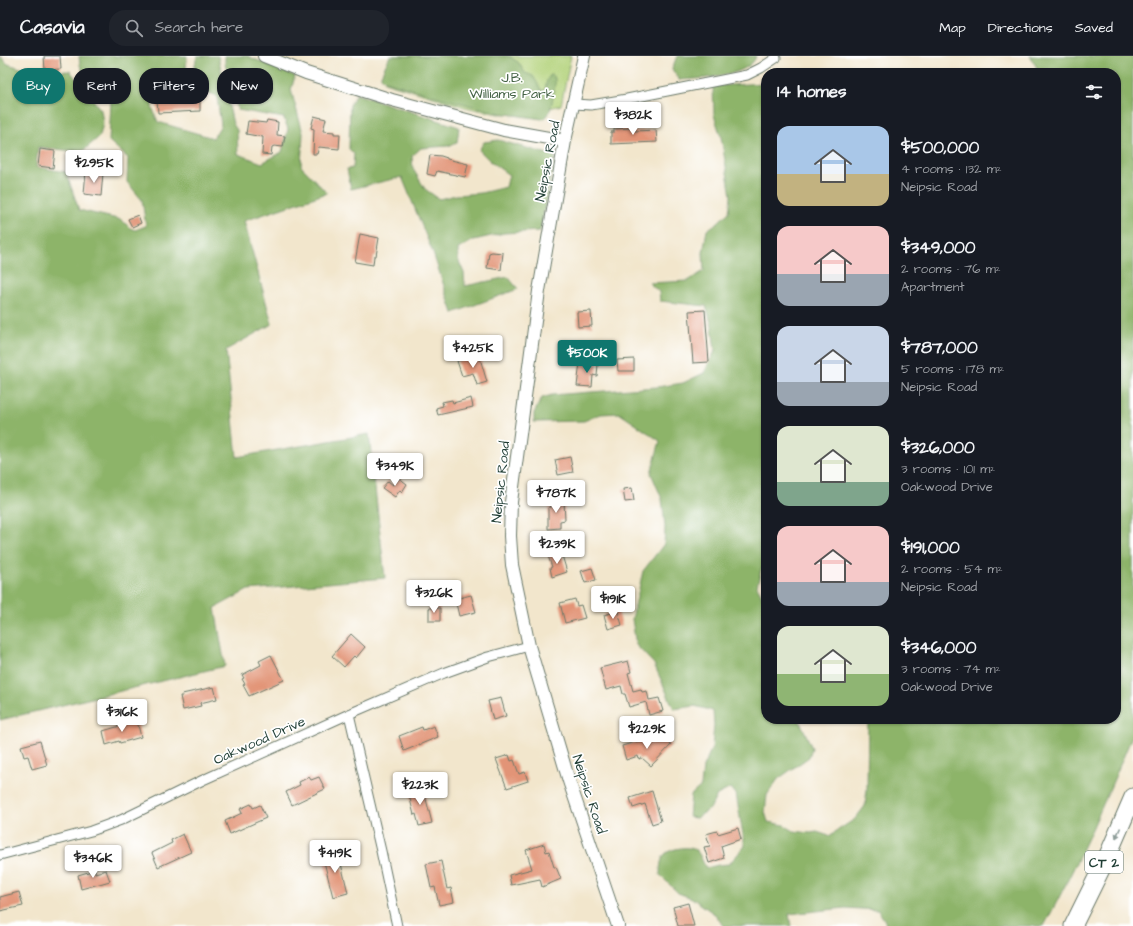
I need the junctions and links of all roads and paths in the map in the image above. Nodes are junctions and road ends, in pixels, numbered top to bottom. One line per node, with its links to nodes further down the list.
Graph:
1 (264, 56): 5 (street)
2 (584, 56): 4 (street, Neipsic Road)
3 (776, 58): 4 (street)
4 (574, 104): 5 (street, Neipsic Road)
5 (565, 141): 6 (street, Neipsic Road)
6 (529, 646): 7 (street, Oakwood Drive); 11 (street, Neipsic Road)
7 (349, 714): 9 (street, Oakwood Drive); 10 (street)
8 (1133, 797): 12 (highway, CT 2, one-way to 12)
9 (0, 855)
10 (397, 926)
11 (618, 926)
12 (1072, 926)

